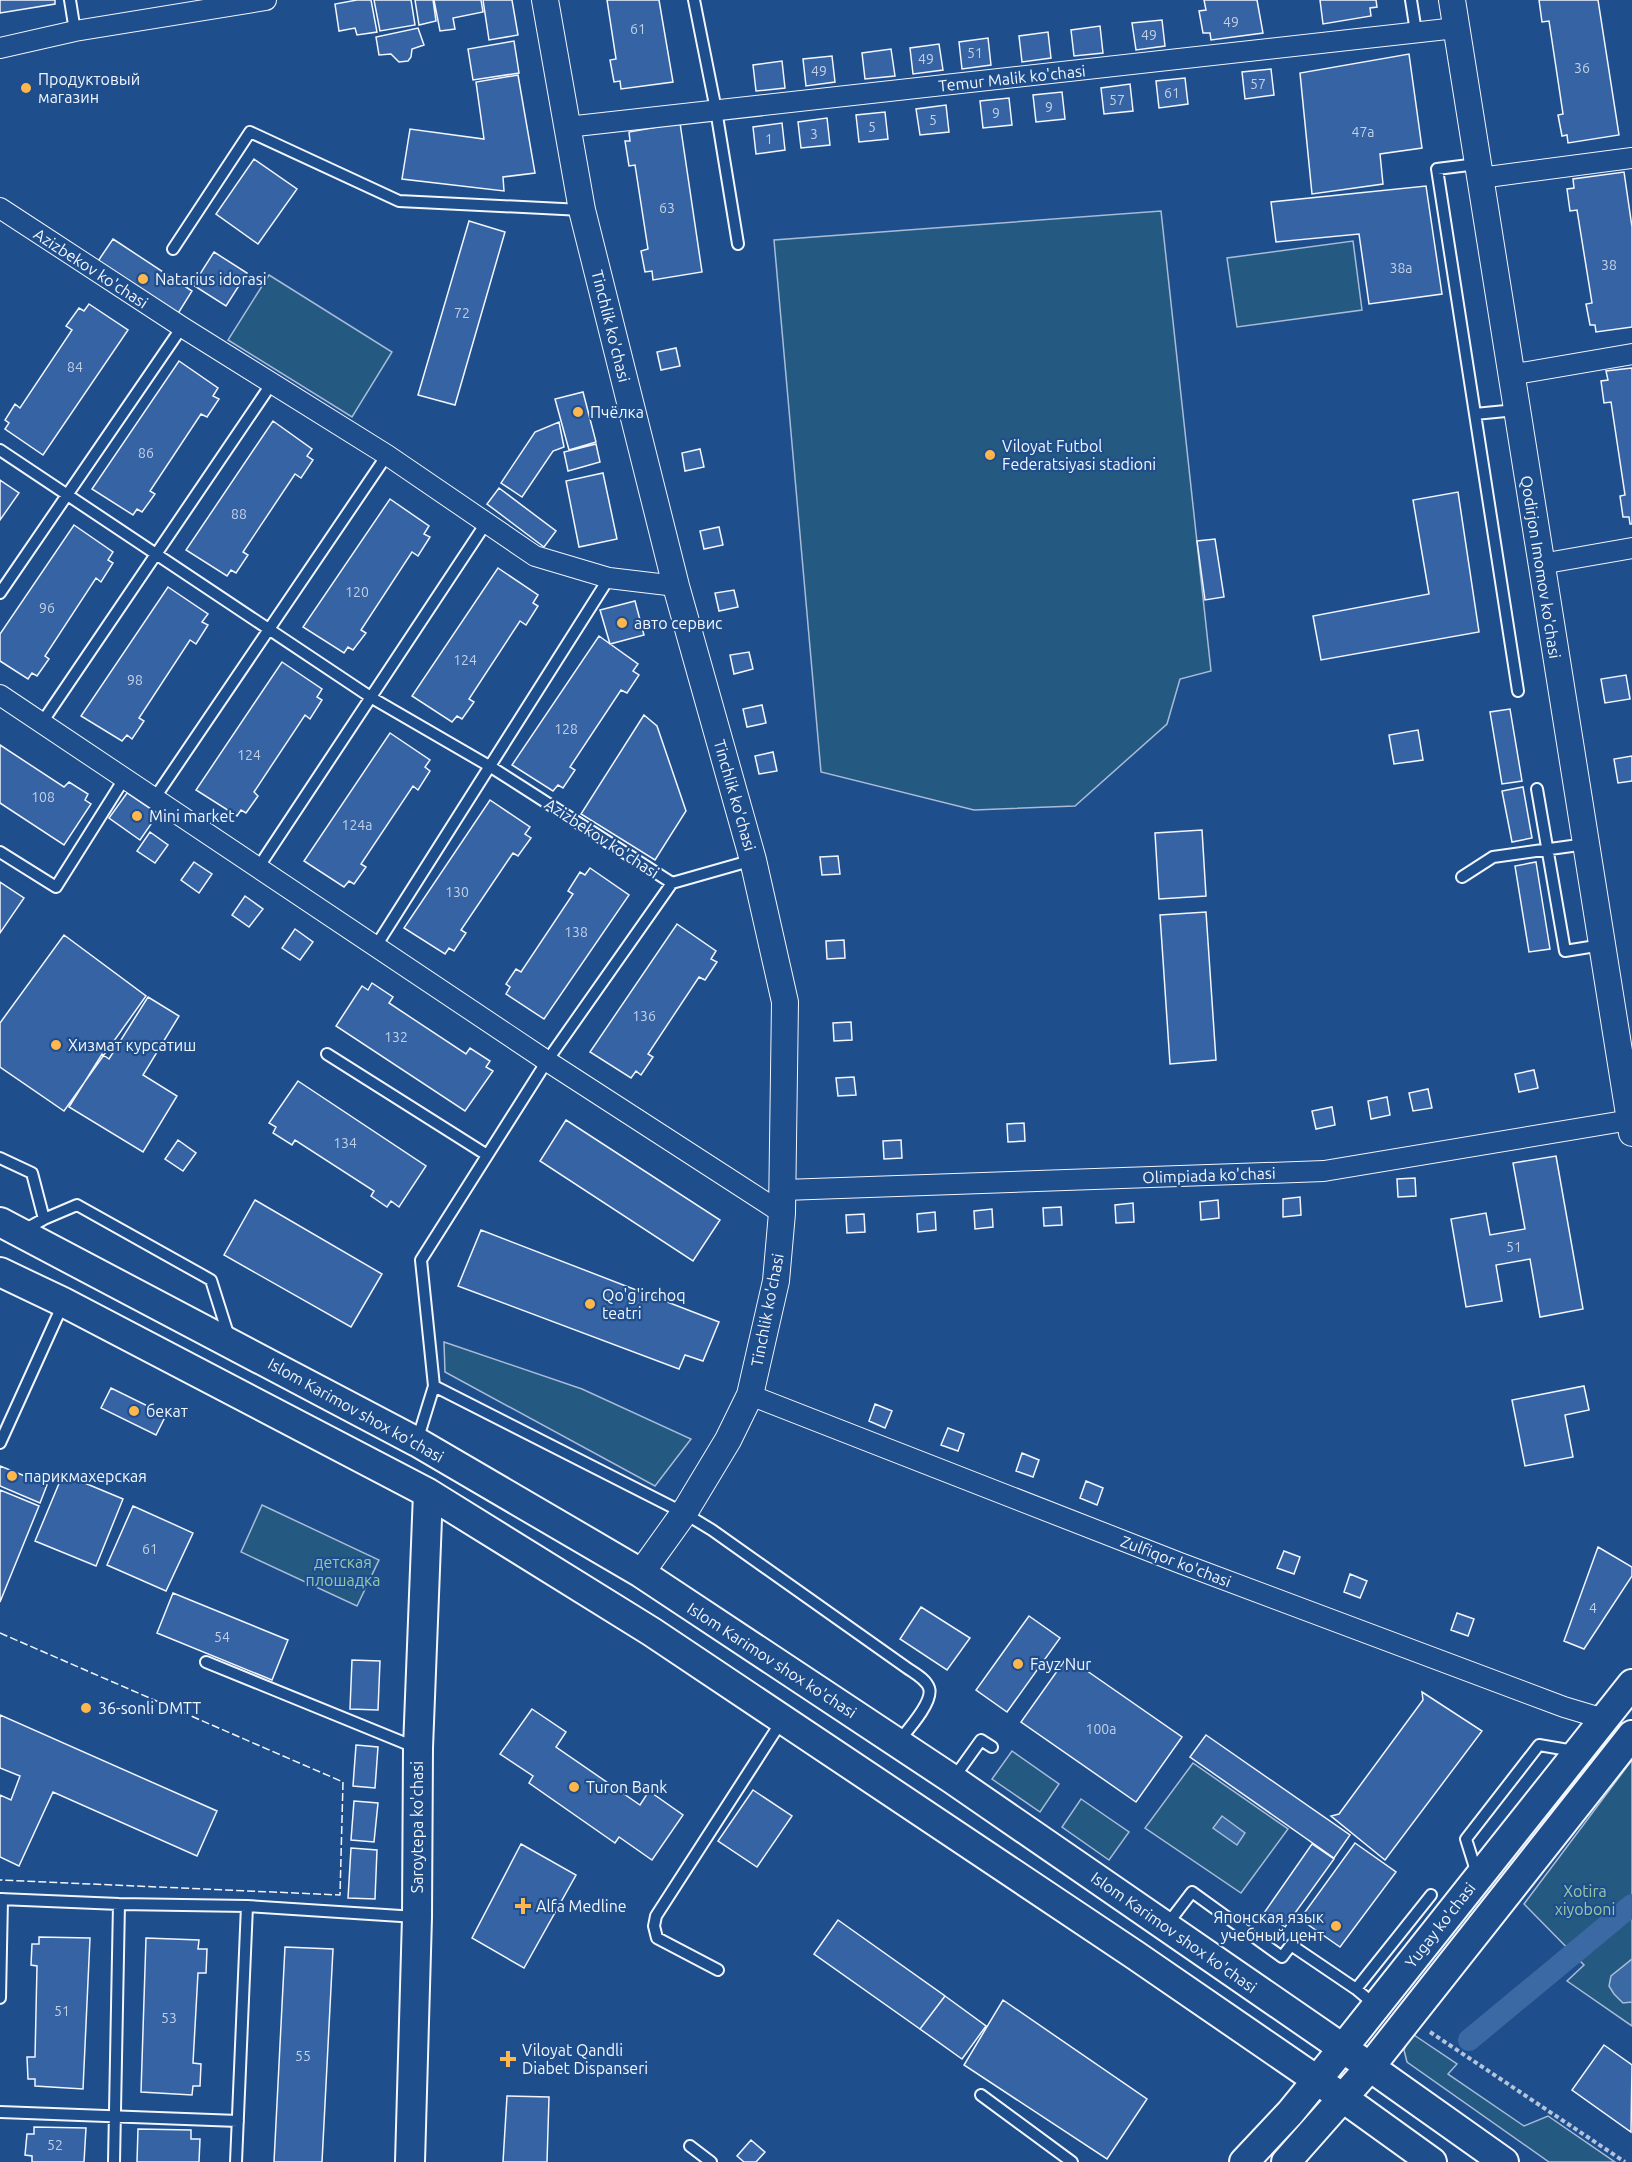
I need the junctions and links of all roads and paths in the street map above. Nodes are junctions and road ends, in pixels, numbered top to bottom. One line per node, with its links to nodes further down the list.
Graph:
1 (70, 0): 8 (lane)
2 (266, 0): 8 (street)
3 (545, 0): 12 (street, Tinchlik ko'chasi)
4 (694, 0): 11 (lane)
5 (1411, 0): 9 (lane)
6 (1452, 0): 7 (street, Qodirjon Imomov ko'chasi)
7 (1456, 28): 9 (street, Temur Malik ko'chasi); 14 (street, Qodirjon Imomov ko'chasi)
8 (75, 31): 10 (street)
9 (1416, 32): 11 (street, Temur Malik ko'chasi)
10 (0, 48)
11 (716, 110): 12 (street, Temur Malik ko'chasi); 17 (lane)
12 (567, 127): 16 (street, Tinchlik ko'chasi)
13 (1632, 158): 14 (street)
14 (1479, 171): 21 (street, Qodirjon Imomov ko'chasi); 24 (lane)
15 (0, 208): 19 (street, Azizbekov ko'chasi)
16 (582, 210): 18 (lane); 33 (street, Tinchlik ko'chasi)
17 (738, 244)
18 (173, 249)
19 (182, 327): 22 (street, Azizbekov ko'chasi); 27 (lane)
20 (1632, 354): 21 (street)
21 (1510, 375): 23 (street, Qodirjon Imomov ko'chasi)
22 (272, 383): 26 (street, Azizbekov ko'chasi); 30 (lane)
23 (1516, 410): 24 (lane); 31 (street, Qodirjon Imomov ko'chasi)
24 (1475, 414): 36 (lane)
25 (0, 450): 27 (lane, Azizbekov ko'chasi)
26 (387, 454): 28 (street, Azizbekov ko'chasi); 35 (lane)
27 (66, 495): 30 (lane, Azizbekov ko'chasi); 34 (lane)
28 (486, 523): 32 (street, Azizbekov ko'chasi); 38 (lane)
29 (1632, 548): 31 (street)
30 (156, 555): 35 (lane, Azizbekov ko'chasi); 39 (lane)
31 (1541, 564): 44 (street, Qodirjon Imomov ko'chasi)
32 (609, 578): 33 (street, Azizbekov ko'chasi); 40 (lane)
33 (676, 586): 47 (street, Tinchlik ko'chasi)
34 (0, 593)
35 (270, 629): 38 (lane, Azizbekov ko'chasi); 43 (lane)
36 (1518, 691)
37 (0, 695): 39 (street)
38 (372, 698): 40 (lane, Azizbekov ko'chasi); 48 (lane)
39 (41, 723): 41 (street)
40 (491, 767): 50 (lane, Azizbekov ko'chasi); 52 (lane)
41 (124, 779): 43 (street); 46 (lane)
42 (1537, 789): 45 (lane)
43 (154, 798): 48 (street)
44 (1586, 844): 45 (lane); 51 (street, Qodirjon Imomov ko'chasi)
45 (1548, 849): 49 (lane); 51 (lane)
46 (0, 852)
47 (753, 860): 50 (lane, Azizbekov ko'chasi); 58 (street, Tinchlik ko'chasi)
48 (258, 868): 52 (street)
49 (1462, 877)
50 (672, 883): 54 (lane)
51 (1602, 945): 55 (street, Qodirjon Imomov ko'chasi)
52 (376, 946): 54 (street)
53 (327, 1054): 56 (lane)
54 (547, 1061): 56 (lane); 58 (street)
55 (1631, 1127): 58 (street, Olimpiada ko'chasi)
56 (487, 1155): 63 (lane)
57 (0, 1158): 59 (lane)
58 (783, 1201): 64 (street, Tinchlik ko'chasi)
59 (22, 1224): 62 (main road, Islom Karimov shox ko'chasi); 62 (lane)
60 (0, 1272): 61 (main road)
61 (63, 1302): 66 (lane); 67 (main road)
62 (230, 1341): 65 (main road, Islom Karimov shox ko'chasi)
63 (434, 1386): 65 (lane); 68 (lane)
64 (750, 1395): 68 (street, Tinchlik ko'chasi); 73 (street, Zulfiqor ko'chasi)
65 (417, 1442): 69 (main road, Islom Karimov shox ko'chasi)
66 (0, 1443)
67 (428, 1492): 72 (main road); 77 (main road, Saroytepa ko'chasi)
68 (684, 1513): 69 (street, Tinchlik ko'chasi); 75 (lane)
69 (640, 1573): 75 (main road, Islom Karimov shox ko'chasi)
70 (206, 1662): 77 (lane)
71 (1632, 1684): 73 (main road, Yugay ko'chasi)
72 (783, 1719): 85 (lane); 91 (main road)
73 (1604, 1719): 86 (main road, Yugay ko'chasi)
74 (1632, 1735): 88 (main road, Yugay ko'chasi)
75 (898, 1742): 78 (main road, Islom Karimov shox ko'chasi)
76 (992, 1747): 78 (lane)
77 (418, 1749): 83 (main road, Saroytepa ko'chasi)
78 (952, 1779): 84 (main road, Islom Karimov shox ko'chasi)
79 (1431, 1895): 86 (lane)
80 (1, 1899): 81 (lane); 87 (lane)
81 (119, 1904): 82 (lane); 95 (lane)
82 (247, 1906): 83 (lane); 96 (lane)
83 (417, 1917): 100 (main road, Saroytepa ko'chasi)
84 (1165, 1927): 86 (lane); 89 (main road, Islom Karimov shox ko'chasi)
85 (718, 1970)
86 (1366, 1997): 89 (main road, Yugay ko'chasi)
87 (0, 1998)
88 (1409, 2018): 90 (main road, Yugay ko'chasi); 107 (path)
89 (1343, 2048): 90 (main road, Islom Karimov shox ko'chasi); 91 (main road, Yugay ko'chasi)
90 (1370, 2067): 93 (main road, Yugay ko'chasi); 106 (main road, Islom Karimov shox ko'chasi)
91 (1317, 2080): 93 (main road); 103 (main road, Yugay ko'chasi)
92 (981, 2096): 102 (lane)
93 (1343, 2098): 104 (main road, Yugay ko'chasi); 105 (main road)
94 (0, 2112): 95 (lane)
95 (115, 2116): 96 (lane); 98 (lane)
96 (238, 2121): 99 (lane)
97 (690, 2146): 101 (lane)
98 (114, 2162)
99 (236, 2162)
100 (410, 2162)
101 (711, 2162)
102 (1072, 2162)
103 (1244, 2162)
104 (1286, 2162)
105 (1431, 2162)
106 (1504, 2162)
107 (1625, 2162)

